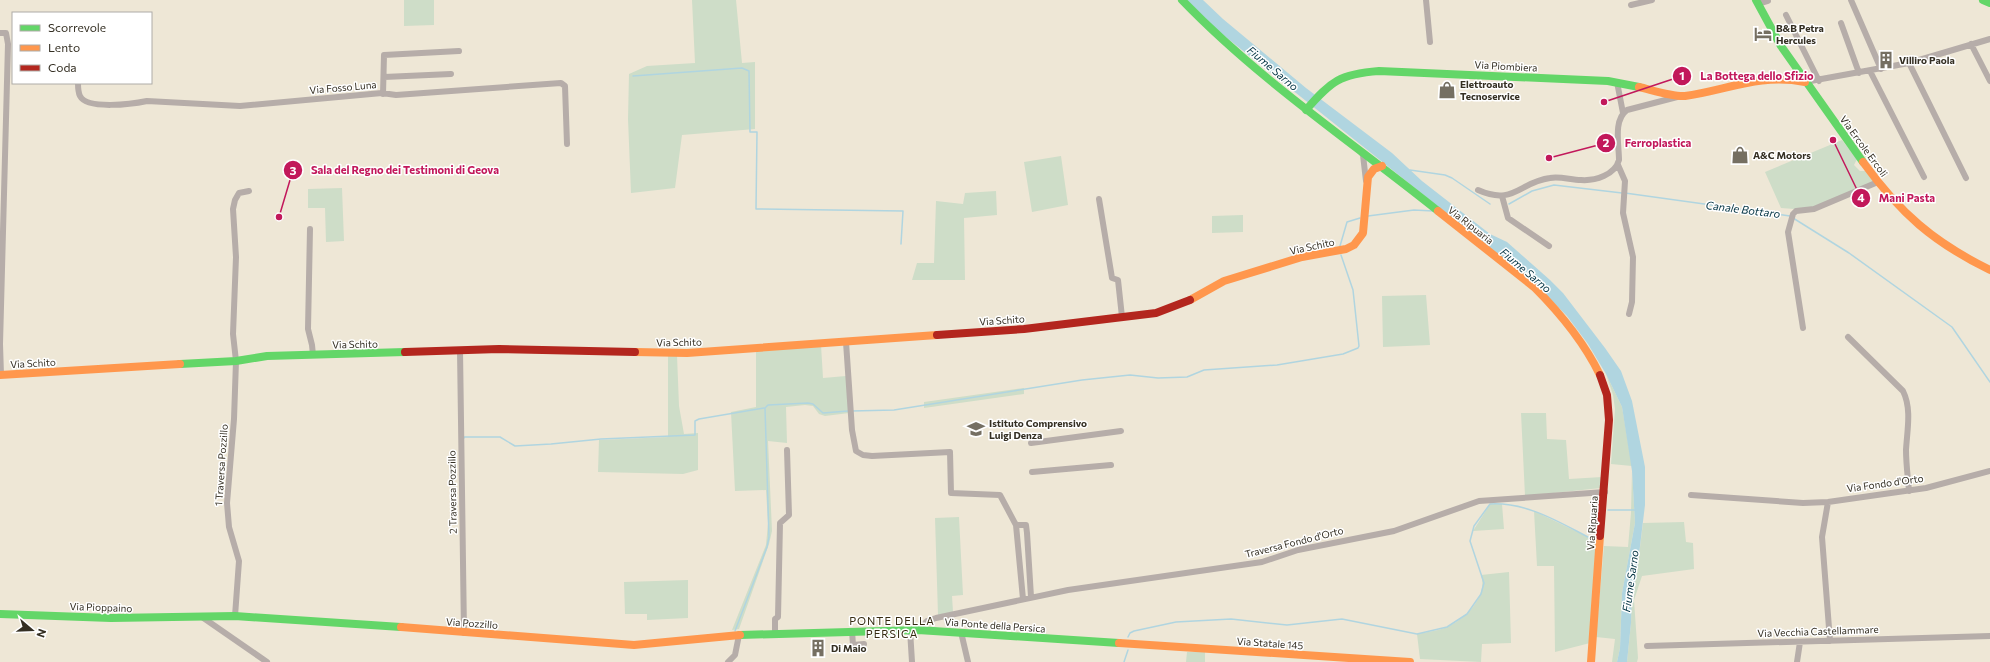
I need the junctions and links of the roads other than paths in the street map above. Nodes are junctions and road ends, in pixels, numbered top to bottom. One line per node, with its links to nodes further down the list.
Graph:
1 (1182, 0): 30 (street, Via Ripuaria)
2 (1426, 0): 14 (street)
3 (1652, 0): 9 (street)
4 (1851, 0): 18 (street)
5 (1982, 0): 8 (street)
6 (1768, 1): 7 (street)
7 (1757, 2): 26 (street, Via Ercole Ercoli)
8 (1990, 4)
9 (1631, 5)
10 (1786, 15): 23 (street)
11 (1841, 23): 20 (street)
12 (3, 33): 55 (street)
13 (1990, 39): 15 (street, Via Piombiera)
14 (1430, 42)
15 (1971, 44): 17 (street, Via Piombiera); 24 (street)
16 (459, 51): 22 (street)
17 (1909, 63): 18 (street, Via Piombiera); 37 (street)
18 (1881, 69): 19 (street, Via Piombiera)
19 (1870, 71): 20 (street, Via Piombiera); 36 (street)
20 (1859, 73): 23 (street, Via Piombiera)
21 (451, 74): 22 (street)
22 (384, 77): 28 (street)
23 (1819, 81): 26 (street, Via Piombiera)
24 (1990, 81)
25 (1617, 82): 29 (street, Via Piombiera); 30 (street, Via Piombiera); 31 (street)
26 (1805, 82): 29 (street, Via Piombiera); 38 (street, Via Ercole Ercoli)
27 (78, 84): 28 (street, Via Fosso Luna)
28 (383, 94): 32 (street, Via Fosso Luna)
29 (1683, 96): 31 (street, Via Piombiera)
30 (1306, 110): 33 (street, Via Ripuaria)
31 (1623, 113): 34 (street)
32 (567, 144)
33 (1359, 149): 35 (street, Via Ripuaria); 39 (street)
34 (1618, 165): 42 (street); 47 (street)
35 (1382, 166): 39 (street); 63 (street, Via Ripuaria)
36 (1924, 177)
37 (1966, 178)
38 (1878, 182): 46 (street, Via Ercole Ercoli); 49 (street)
39 (1367, 183): 48 (street, Via Schito)
40 (1478, 190): 42 (street)
41 (249, 191): 54 (street)
42 (1502, 196): 45 (street)
43 (1099, 199): 48 (street)
44 (310, 229): 53 (street)
45 (1549, 246)
46 (1990, 270)
47 (1629, 314)
48 (1122, 317): 51 (street, Via Schito)
49 (1803, 328)
50 (1848, 337): 62 (street)
51 (846, 342): 52 (street, Via Schito); 66 (street)
52 (460, 350): 53 (street, Via Schito); 75 (street, 2 Traversa Pozzillo)
53 (313, 355): 54 (street, Via Schito)
54 (236, 362): 55 (street, Via Schito); 70 (street, 1 Traversa Pozzillo)
55 (0, 375)
56 (1120, 431): 57 (street)
57 (1030, 443)
58 (787, 450): 76 (street)
59 (1111, 465): 61 (street)
60 (1990, 471): 62 (street, Via Fondo d'Orto)
61 (1032, 472)
62 (1909, 491): 65 (street, Via Fondo d'Orto)
63 (1604, 492): 67 (street, Traversa Fondo d'Orto); 89 (street, Via Ripuaria)
64 (1691, 495): 65 (street, Via Fondo d'Orto)
65 (1828, 502): 79 (street)
66 (1016, 525): 67 (street); 68 (street)
67 (1031, 597): 68 (street, Traversa Fondo d'Orto)
68 (1023, 599): 72 (street, Traversa Fondo d'Orto)
69 (0, 614): 71 (street, Via Pioppaino)
70 (235, 616): 71 (street, Via Pozzillo); 75 (street, Via Pozzillo)
71 (202, 617): 84 (street)
72 (914, 630): 73 (street, Via Ponte della Persica); 74 (street, Via Ponte della Persica); 86 (street)
73 (852, 631): 76 (street, Via Ponte della Persica); 81 (street)
74 (961, 632): 82 (street, Via Ponte della Persica); 87 (street)
75 (464, 633): 77 (street, Via Pozzillo)
76 (775, 634): 77 (street, Via Ponte della Persica)
77 (740, 635): 85 (street)
78 (1990, 636): 79 (street, Via Vecchia Castellammare)
79 (1830, 641): 80 (street, Via Vecchia Castellammare)
80 (1800, 642): 83 (street, Via Vecchia Castellammare); 90 (street)
81 (864, 644)
82 (1129, 644): 88 (street, Via Statale 145)
83 (1647, 646)
84 (267, 662)
85 (728, 662)
86 (912, 662)
87 (968, 662)
88 (1410, 662)
89 (1591, 662)
90 (1797, 662)

